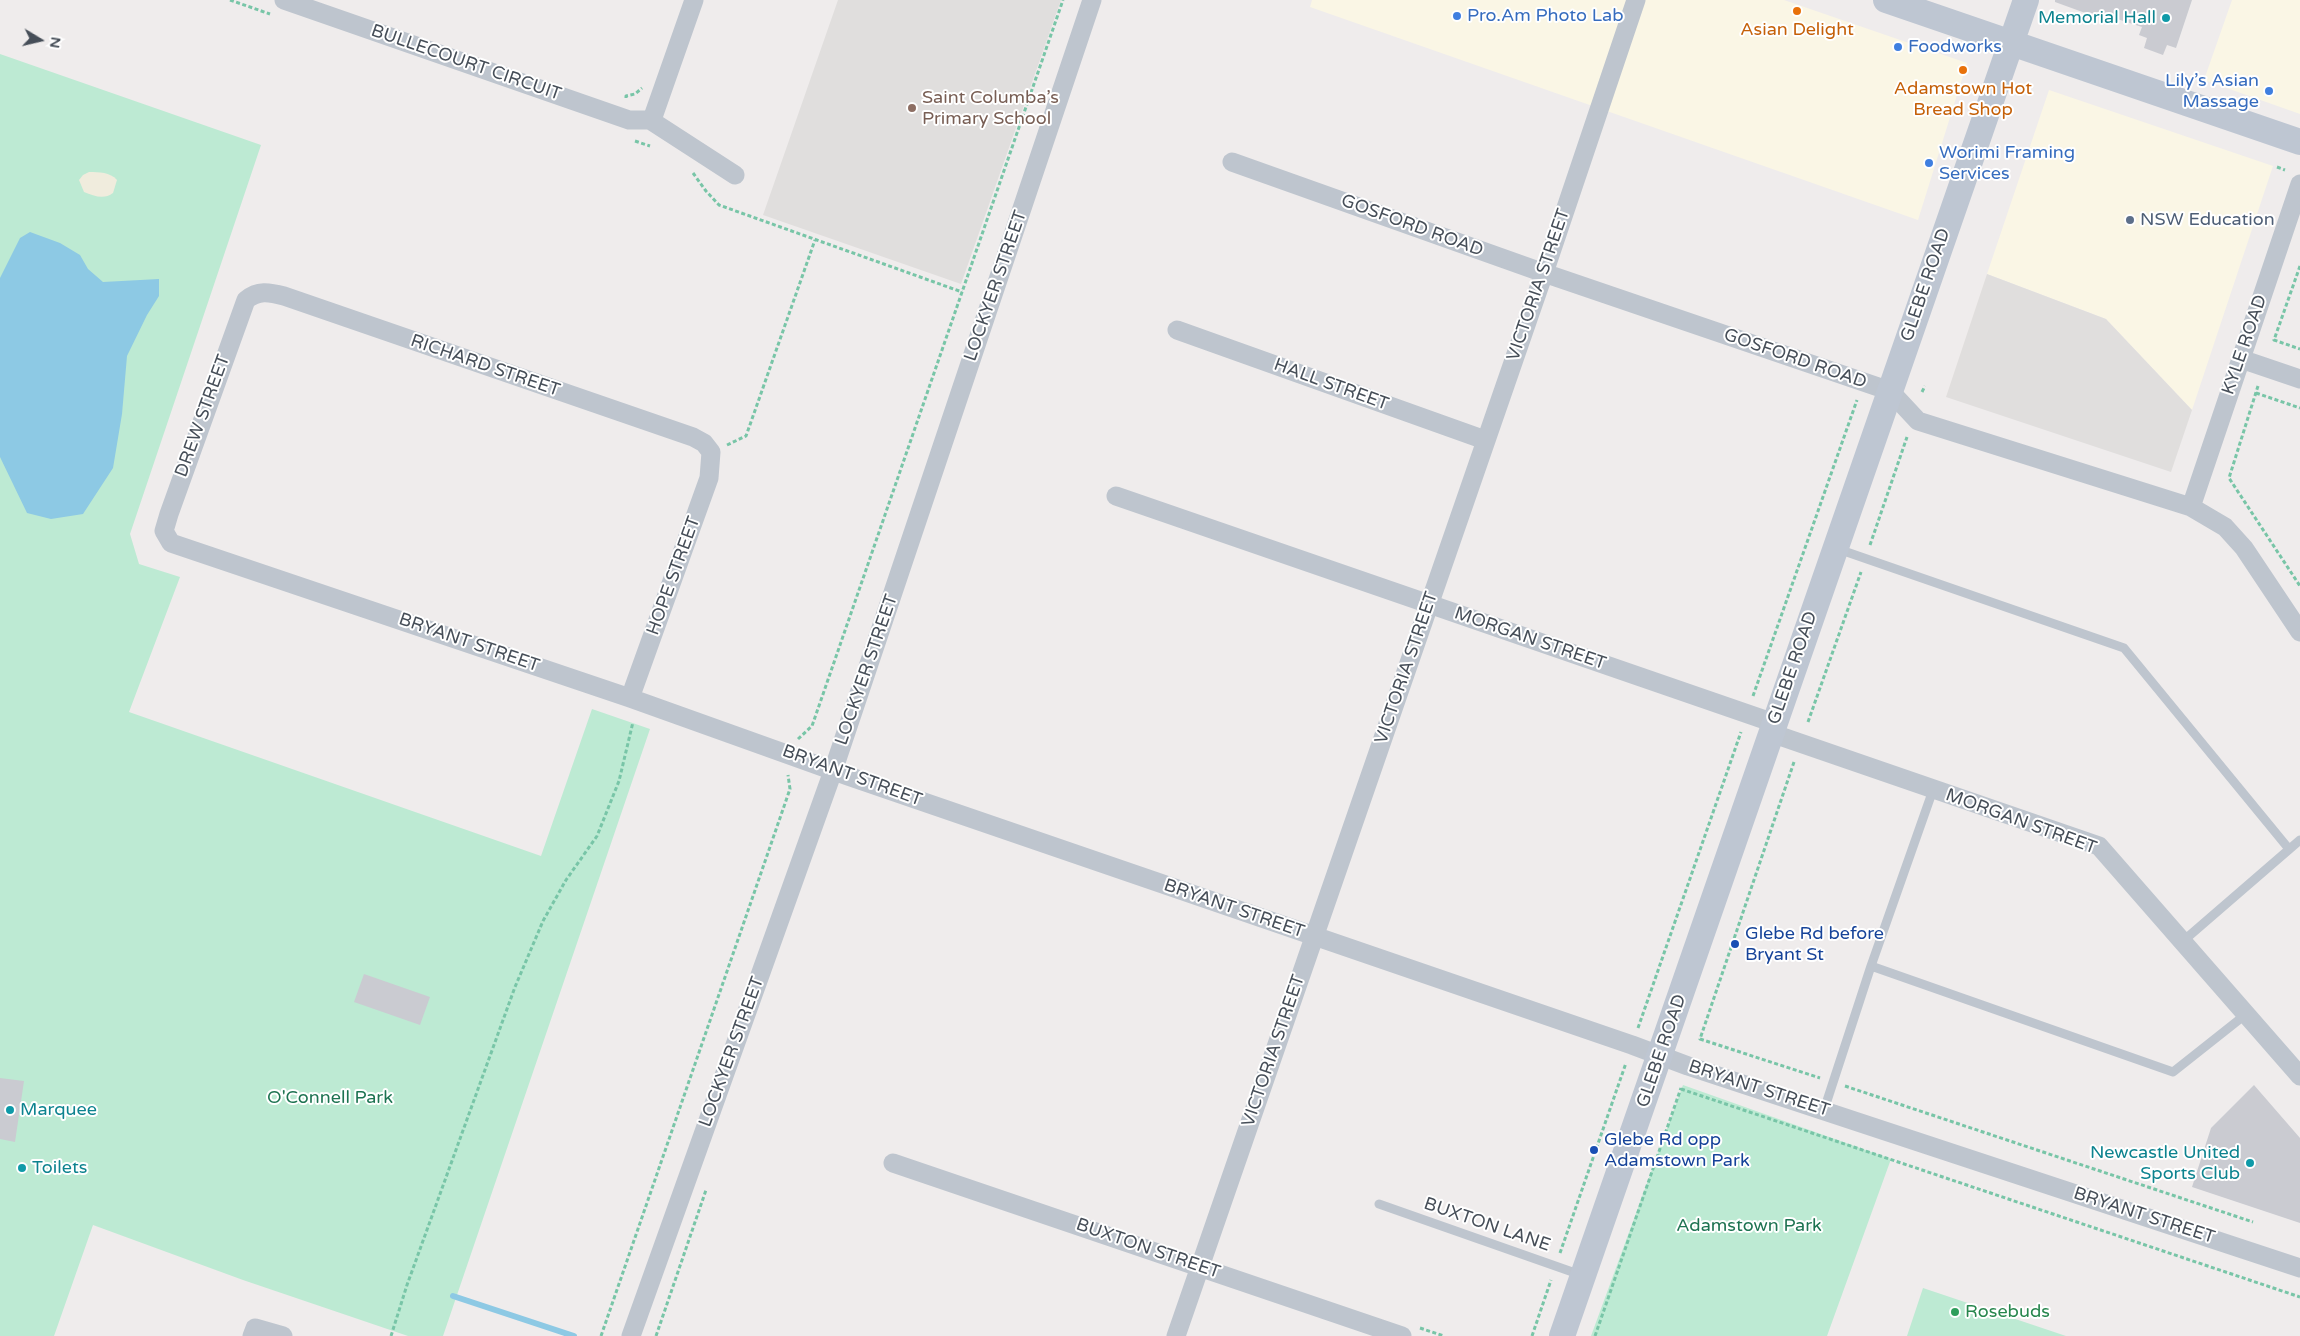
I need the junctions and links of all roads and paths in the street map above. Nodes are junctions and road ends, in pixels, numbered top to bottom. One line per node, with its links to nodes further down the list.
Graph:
1 (284, 0): 9 (street, BULLECOURT CIRCUIT)
2 (694, 0): 9 (street)
3 (1063, 0): 22 (path)
4 (1092, 0): 57 (street, LOCKYER STREET)
5 (1636, 0): 21 (street, VICTORIA STREET)
6 (1886, 0): 8 (main road)
7 (2026, 0): 8 (main road, GLEBE ROAD)
8 (2011, 42): 11 (main road); 32 (main road, GLEBE ROAD)
9 (650, 120): 17 (street, BULLECOURT CIRCUIT)
10 (630, 139): 12 (path)
11 (2300, 142)
12 (654, 147)
13 (1232, 162): 21 (street, GOSFORD ROAD)
14 (2277, 167): 16 (path)
15 (689, 168): 19 (path)
16 (2285, 170)
17 (735, 175)
18 (2300, 184): 28 (street, KYLE ROAD)
19 (815, 240): 22 (path); 39 (path)
20 (2300, 266): 25 (path)
21 (1544, 273): 32 (street, GOSFORD ROAD); 38 (street, VICTORIA STREET)
22 (962, 292): 54 (path)
23 (254, 293): 39 (street, RICHARD STREET); 42 (street, DREW STREET)
24 (1177, 330): 38 (street, HALL STREET)
25 (2274, 340): 26 (path); 27 (path)
26 (2271, 348)
27 (2300, 349)
28 (2241, 359): 29 (street); 41 (street, KYLE ROAD)
29 (2300, 379)
30 (1924, 386): 33 (path)
31 (2258, 386): 34 (path)
32 (1890, 391): 41 (street, GOSFORD ROAD); 43 (main road, GLEBE ROAD)
33 (1922, 392)
34 (2256, 393): 36 (path); 45 (path)
35 (1858, 395): 49 (path)
36 (2300, 408)
37 (1909, 432): 44 (path)
38 (1485, 440): 46 (street, VICTORIA STREET)
39 (711, 452): 48 (street, HOPE STREET)
40 (1116, 496): 46 (street, MORGAN STREET)
41 (2191, 507): 47 (street, GOSFORD ROAD)
42 (171, 543): 48 (street, BRYANT STREET)
43 (1836, 548): 44 (lane); 53 (main road, GLEBE ROAD)
44 (1866, 558): 51 (path); 60 (lane)
45 (2300, 586)
46 (1429, 605): 53 (street, MORGAN STREET); 61 (street, VICTORIA STREET)
47 (2300, 632)
48 (630, 698): 57 (street, BRYANT STREET)
49 (1752, 700)
50 (633, 722): 84 (path)
51 (1808, 722)
52 (1744, 724): 65 (path)
53 (1772, 728): 58 (street, MORGAN STREET); 66 (main road, GLEBE ROAD)
54 (797, 740)
55 (1794, 762): 69 (path)
56 (788, 767): 85 (path)
57 (833, 770): 61 (street, BRYANT STREET); 86 (street, LOCKYER STREET)
58 (1933, 790): 62 (street, MORGAN STREET); 63 (lane)
59 (2300, 840): 60 (lane)
60 (2289, 849): 62 (lane)
61 (1314, 936): 66 (street, BRYANT STREET); 77 (street, VICTORIA STREET)
62 (2182, 942): 64 (street, MORGAN STREET)
63 (1871, 966): 64 (lane); 69 (lane)
64 (2245, 1015): 68 (street, MORGAN STREET)
65 (1636, 1032)
66 (1660, 1056): 72 (street, BRYANT STREET); 79 (main road, GLEBE ROAD)
67 (1628, 1057): 76 (path)
68 (2300, 1076)
69 (1833, 1082): 72 (lane); 75 (path)
70 (1683, 1083): 71 (path)
71 (1681, 1089): 80 (path); 91 (path)
72 (1824, 1110): 78 (street, BRYANT STREET)
73 (893, 1163): 77 (street, BUXTON STREET)
74 (1379, 1204): 76 (lane, BUXTON LANE)
75 (2253, 1222)
76 (1556, 1266): 79 (lane, BUXTON LANE); 89 (path)
77 (1200, 1267): 81 (street, BUXTON STREET); 87 (street, VICTORIA STREET)
78 (2300, 1268)
79 (1584, 1276): 90 (main road, GLEBE ROAD)
80 (2300, 1297)
81 (1409, 1331): 88 (path)
82 (254, 1332): 83 (street)
83 (283, 1336)
84 (391, 1336)
85 (601, 1336)
86 (631, 1336)
87 (1176, 1336)
88 (1444, 1336)
89 (1532, 1336)
90 (1562, 1336)
91 (1595, 1336)

